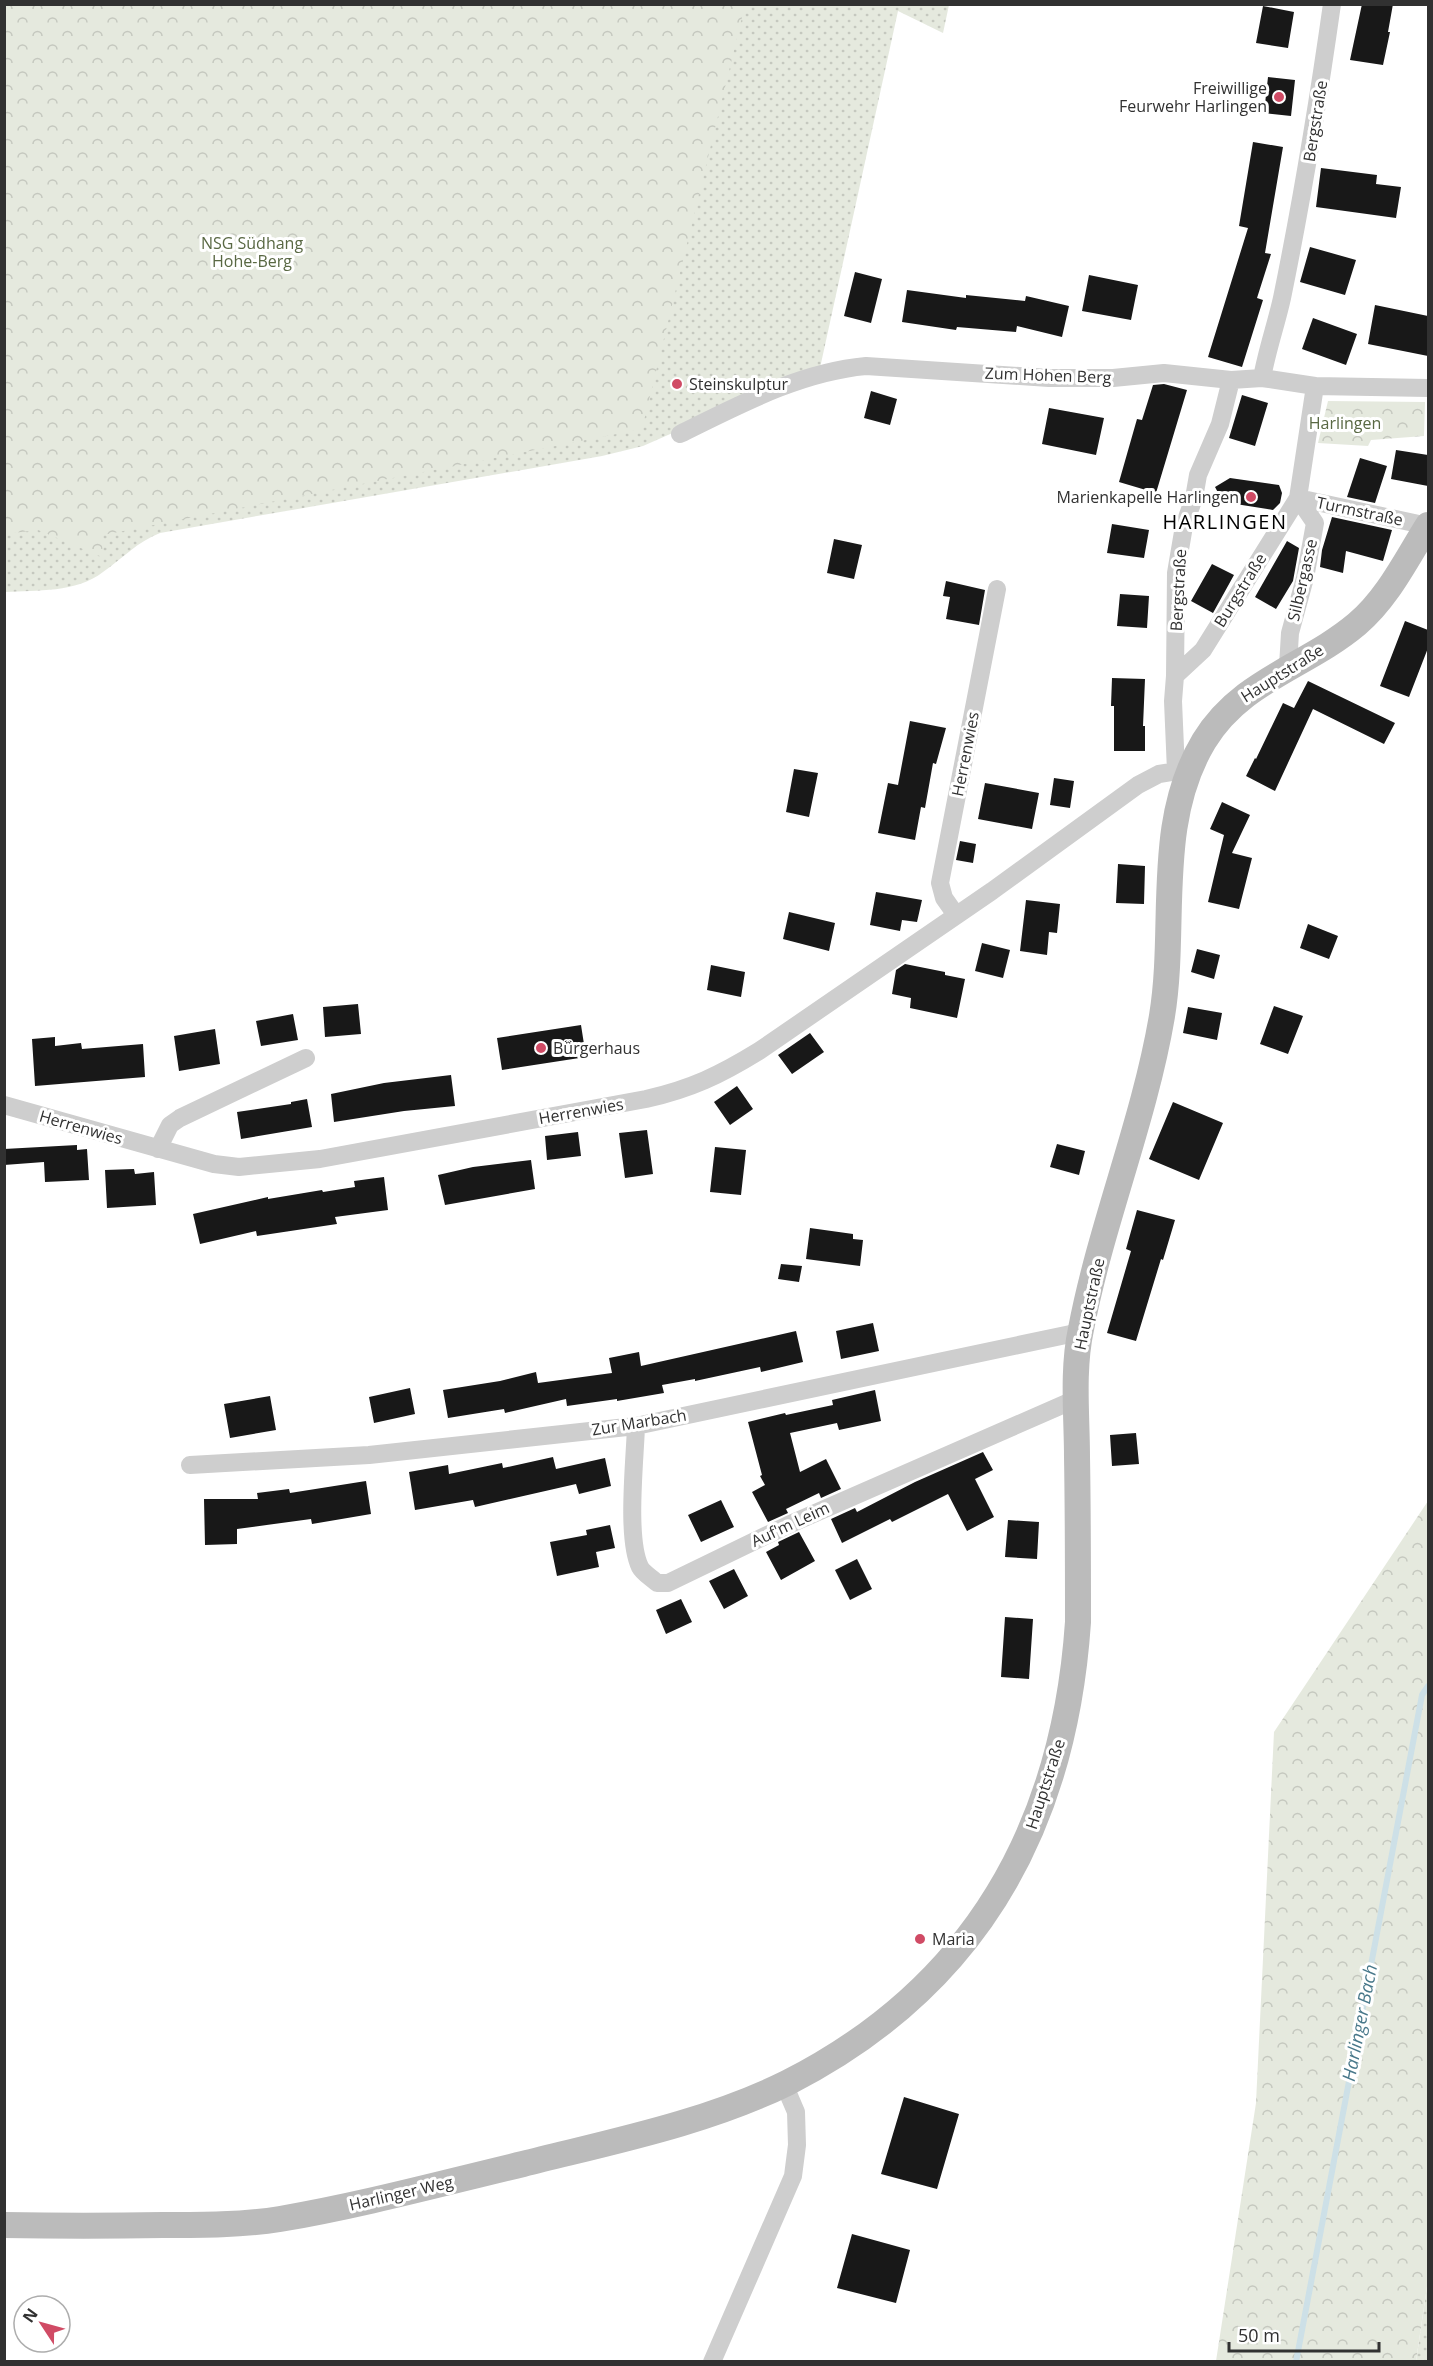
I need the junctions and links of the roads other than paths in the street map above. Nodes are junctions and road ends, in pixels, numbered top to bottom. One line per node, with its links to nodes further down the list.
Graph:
1 (1332, 4): 2 (street, Bergstraße)
2 (1262, 378): 3 (street, Zum Hohen Berg); 4 (street, Zum Hohen Berg)
3 (1232, 380): 6 (street, Zum Hohen Berg); 11 (street, Bergstraße)
4 (1315, 386): 5 (street, Zum Hohen Berg); 7 (street, Turmstraße)
5 (1428, 388)
6 (680, 434)
7 (1298, 498): 8 (street, Turmstraße); 10 (street, Silbergasse); 11 (street, Burgstraße)
8 (1428, 525): 10 (street, Hauptstraße)
9 (998, 589): 13 (street, Herrenwies)
10 (1288, 666): 12 (street, Hauptstraße)
11 (1175, 676): 12 (street, Bergstraße)
12 (1183, 770): 13 (street, Herrenwies); 17 (street, Hauptstraße)
13 (956, 915): 16 (street, Herrenwies)
14 (306, 1058): 16 (street)
15 (4, 1105): 16 (street, Herrenwies)
16 (158, 1149)
17 (1080, 1332): 18 (street, Hauptstraße); 19 (street, Zur Marbach)
18 (1076, 1399): 19 (street, Auf'm Leim); 21 (street, Hauptstraße)
19 (636, 1426): 20 (street, Zur Marbach)
20 (190, 1465)
21 (784, 2084): 22 (street, Harlinger Weg); 23 (street)
22 (4, 2225)
23 (712, 2361)

